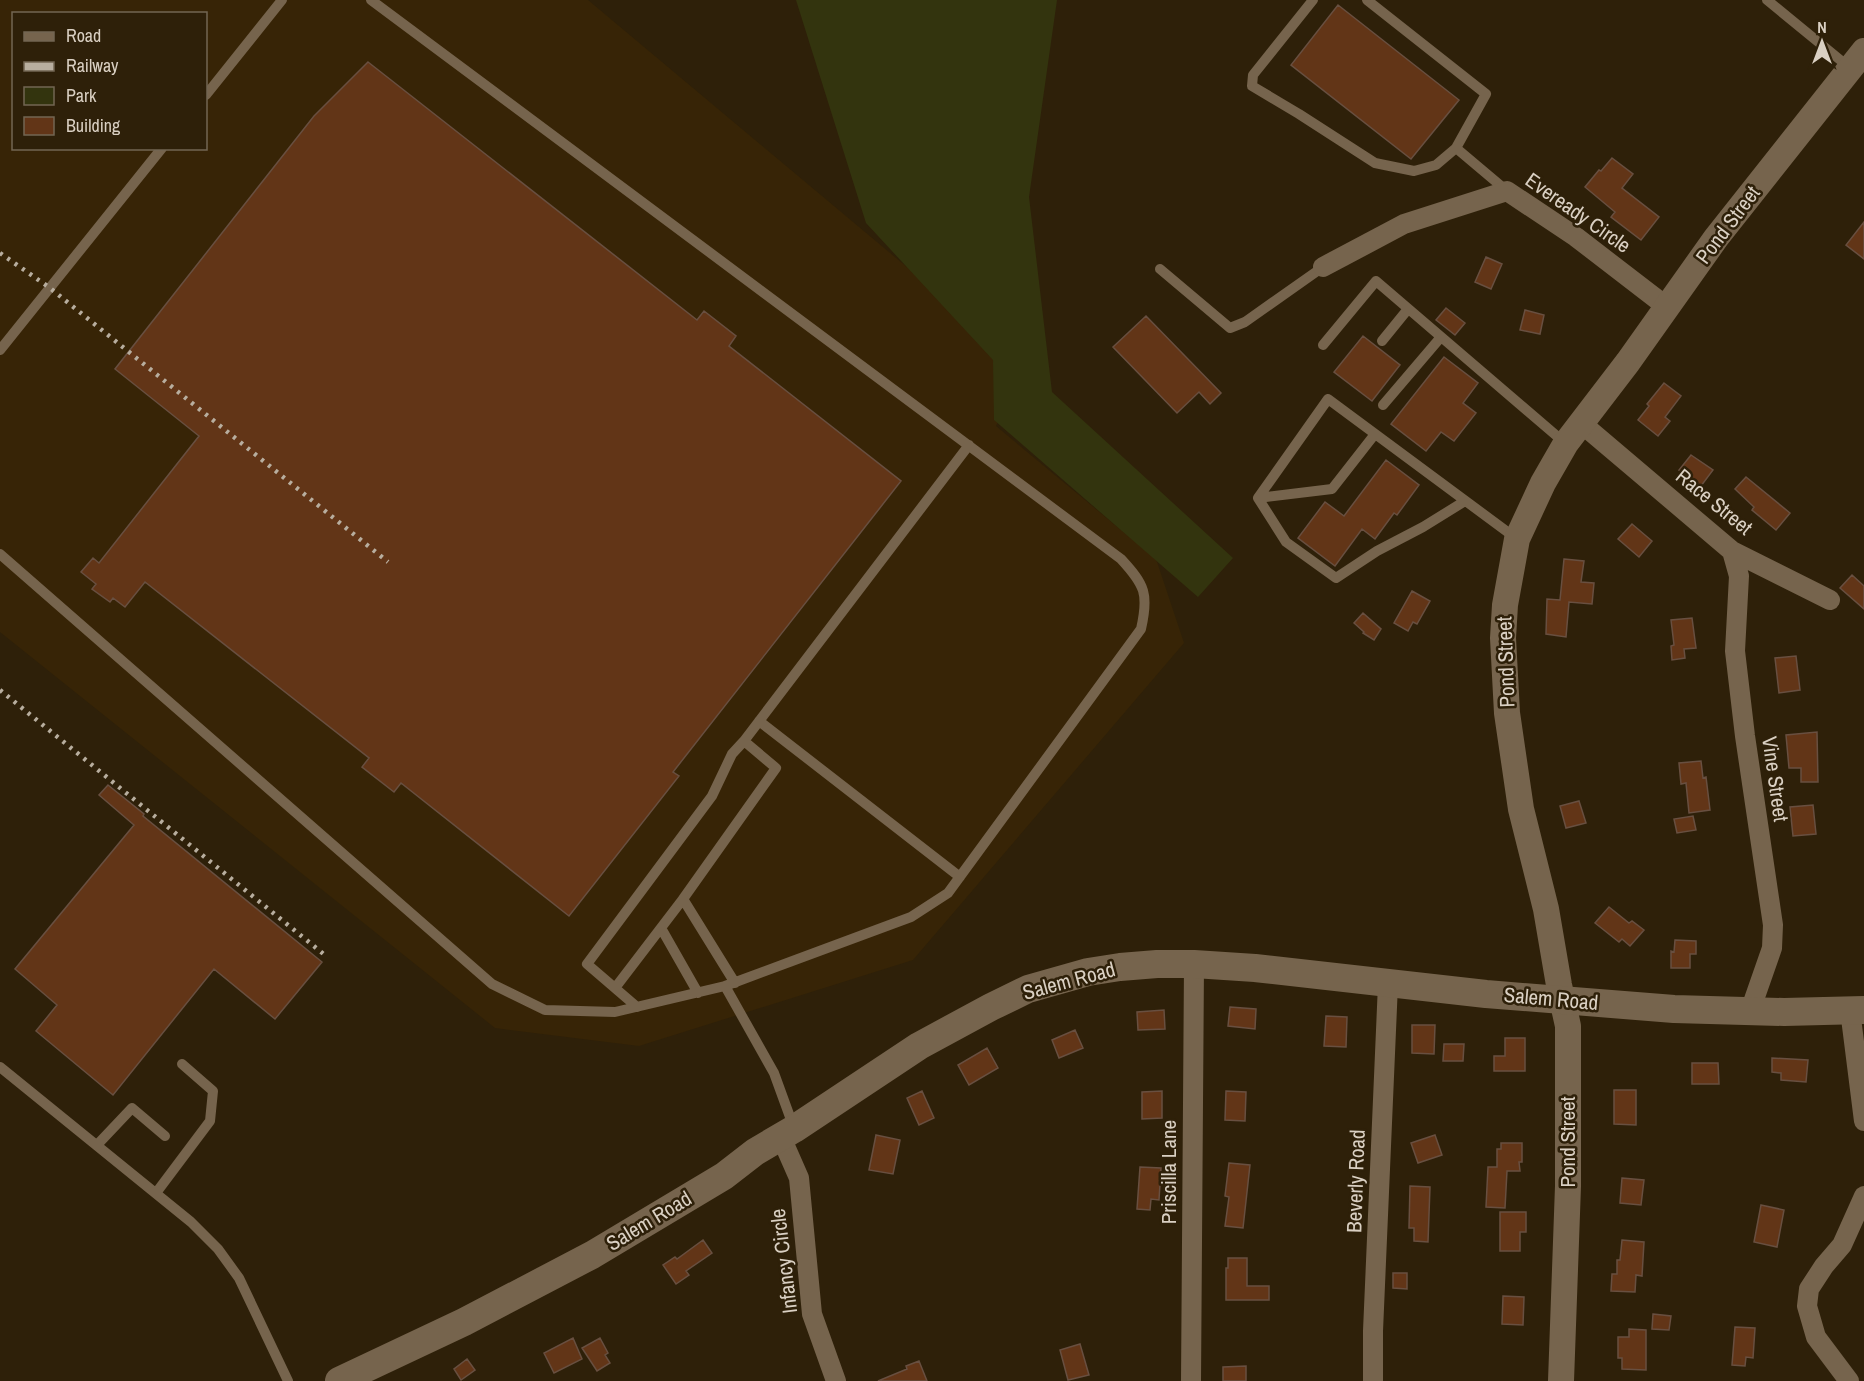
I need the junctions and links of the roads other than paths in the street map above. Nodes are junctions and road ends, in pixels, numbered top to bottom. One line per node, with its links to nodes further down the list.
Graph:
1 (282, 0): 7 (lane)
2 (371, 0): 23 (lane)
3 (1313, 0): 8 (lane)
4 (1367, 0): 8 (lane)
5 (1767, 0): 6 (lane)
6 (1857, 59): 13 (street, Pond Street)
7 (207, 93)
8 (1455, 148): 10 (lane)
9 (160, 150): 18 (lane)
10 (1507, 191): 11 (street, Eveready Circle); 13 (street, Eveready Circle)
11 (1323, 267): 12 (lane)
12 (1160, 269)
13 (1667, 307): 20 (street, Pond Street)
14 (1408, 309): 15 (lane); 16 (lane); 17 (lane)
15 (1441, 337): 19 (lane); 22 (lane)
16 (1382, 341)
17 (1323, 345)
18 (0, 350)
19 (1383, 405)
20 (1581, 423): 22 (street, Pond Street); 27 (street, Race Street)
21 (1375, 434): 24 (lane); 24 (lane); 25 (lane)
22 (1566, 443): 26 (street, Pond Street)
23 (969, 445): 30 (lane); 32 (lane)
24 (1258, 498): 25 (lane)
25 (1465, 501): 26 (lane)
26 (1517, 539): 40 (street, Pond Street)
27 (1732, 551): 29 (street, Race Street); 43 (street, Vine Street)
28 (0, 554): 41 (lane)
29 (1830, 600)
30 (759, 722): 31 (lane); 32 (lane)
31 (744, 741): 33 (lane); 38 (lane)
32 (960, 877): 37 (lane)
33 (683, 899): 34 (lane); 37 (lane)
34 (661, 928): 38 (lane); 39 (lane)
35 (1194, 964): 36 (main road, Salem Road); 47 (main road, Salem Road); 55 (street, Priscilla Lane)
36 (1388, 984): 40 (main road, Salem Road); 56 (street, Beverly Road)
37 (730, 985): 39 (lane); 47 (lane)
38 (615, 988): 41 (lane)
39 (698, 993): 41 (lane)
40 (1562, 1000): 43 (main road, Salem Road); 57 (street, Pond Street)
41 (637, 1007)
42 (1857, 1010): 43 (main road, Salem Road); 46 (street)
43 (1750, 1011)
44 (182, 1064): 50 (lane)
45 (0, 1067): 49 (lane)
46 (1864, 1121)
47 (788, 1133): 53 (main road, Salem Road); 54 (street, Infancy Circle)
48 (165, 1136): 49 (lane)
49 (97, 1145): 50 (lane)
50 (156, 1193): 52 (lane)
51 (1864, 1196): 58 (street)
52 (288, 1381)
53 (339, 1381)
54 (836, 1381)
55 (1191, 1381)
56 (1373, 1381)
57 (1561, 1381)
58 (1849, 1381)

